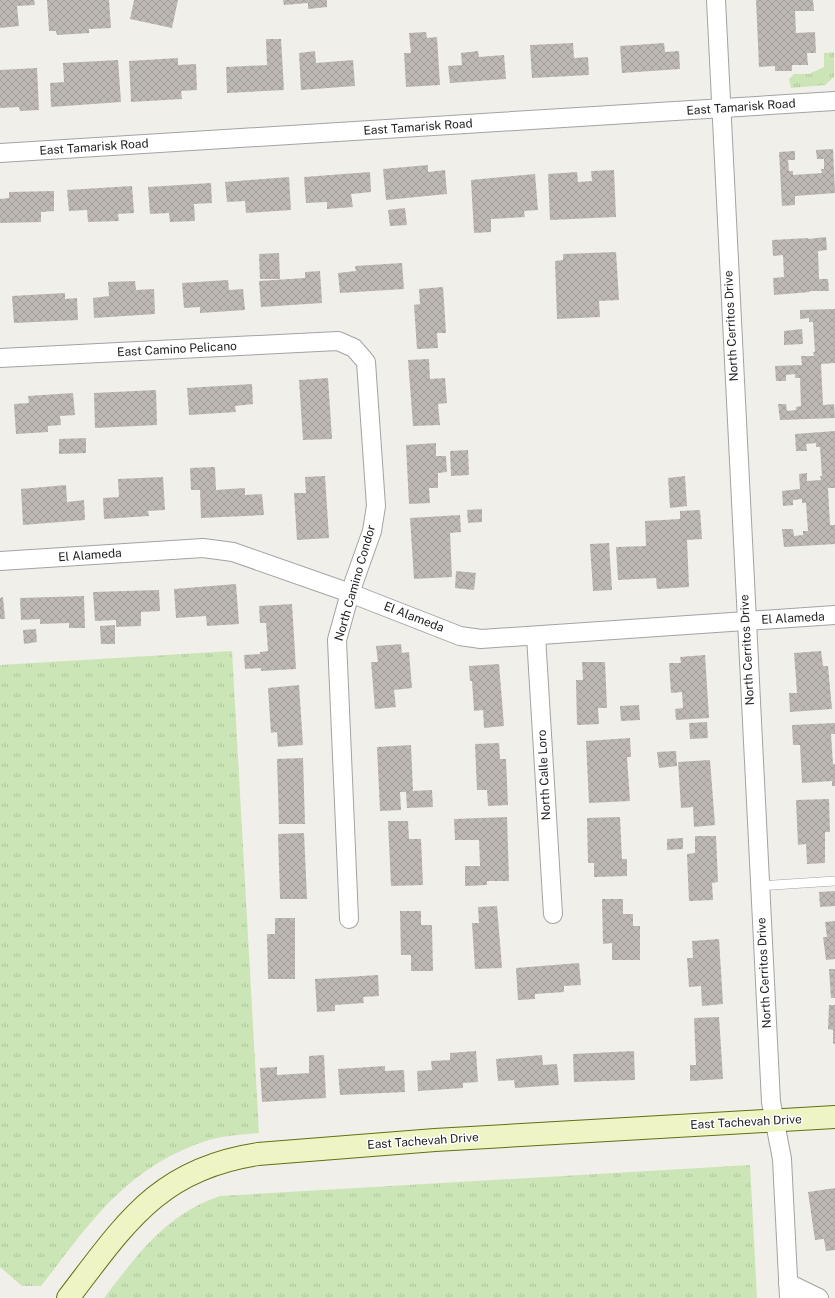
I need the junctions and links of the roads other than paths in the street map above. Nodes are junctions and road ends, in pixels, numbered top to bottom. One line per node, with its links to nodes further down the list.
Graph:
1 (716, 0): 3 (street, North Cerritos Drive)
2 (835, 101): 3 (street, East Tamarisk Road)
3 (721, 108): 4 (street, East Tamarisk Road); 10 (street, North Cerritos Drive)
4 (0, 153)
5 (354, 348): 6 (street, East Camino Pelicano); 8 (street, North Camino Condor)
6 (0, 358)
7 (0, 561): 8 (street, El Alameda)
8 (350, 593): 11 (street, El Alameda); 15 (street, North Camino Condor)
9 (835, 615): 10 (street, El Alameda)
10 (746, 621): 11 (street, El Alameda); 13 (street, North Cerritos Drive)
11 (536, 636): 14 (street, North Calle Loro)
12 (835, 881): 13 (lane)
13 (759, 886): 17 (street, North Cerritos Drive)
14 (553, 914)
15 (349, 920)
16 (835, 1117): 17 (street, East Tachevah Drive)
17 (774, 1120): 18 (street, North Cerritos Drive); 19 (street, East Tachevah Drive)
18 (788, 1290): 20 (street)
19 (68, 1298)
20 (819, 1298)

